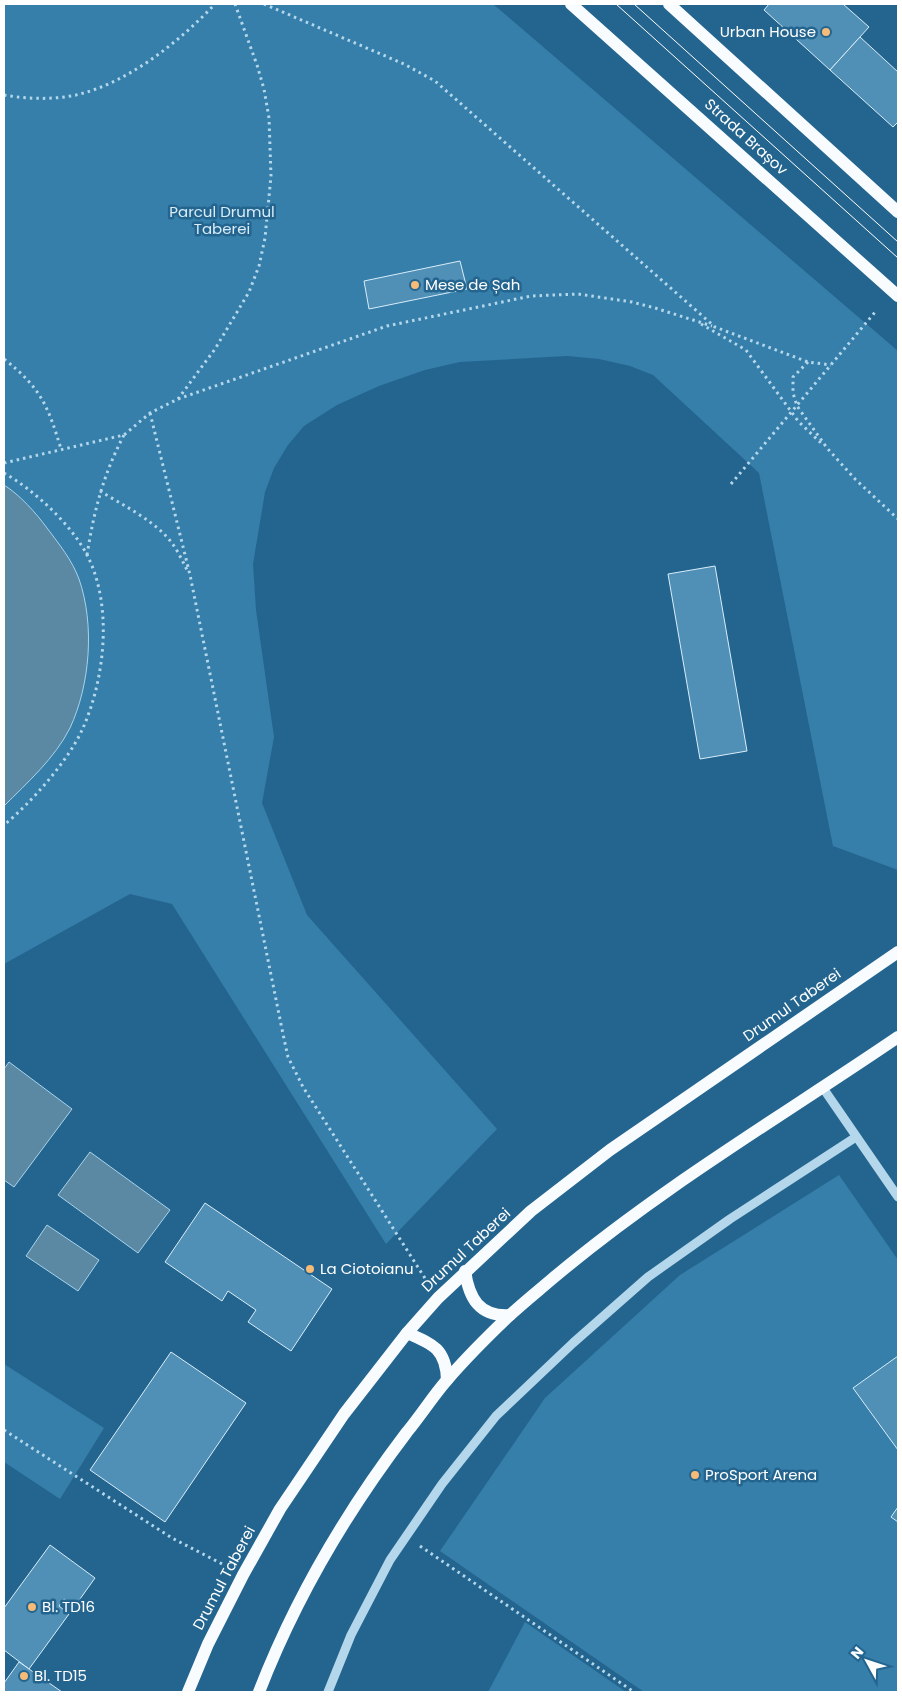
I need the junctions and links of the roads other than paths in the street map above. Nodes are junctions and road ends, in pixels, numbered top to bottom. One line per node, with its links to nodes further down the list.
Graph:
1 (570, 4): 4 (main road, Strada Brașov)
2 (670, 4): 3 (main road)
3 (898, 212)
4 (898, 296)
5 (898, 952): 10 (main road, Drumul Taberei)
6 (898, 1037): 7 (main road)
7 (823, 1088): 8 (street); 11 (main road)
8 (856, 1137): 9 (street); 16 (street)
9 (898, 1197)
10 (466, 1271): 11 (main road); 12 (main road, Drumul Taberei)
11 (510, 1316): 13 (main road)
12 (407, 1333): 13 (main road); 14 (main road, Drumul Taberei)
13 (447, 1380): 15 (main road)
14 (188, 1692)
15 (259, 1692)
16 (328, 1692)

